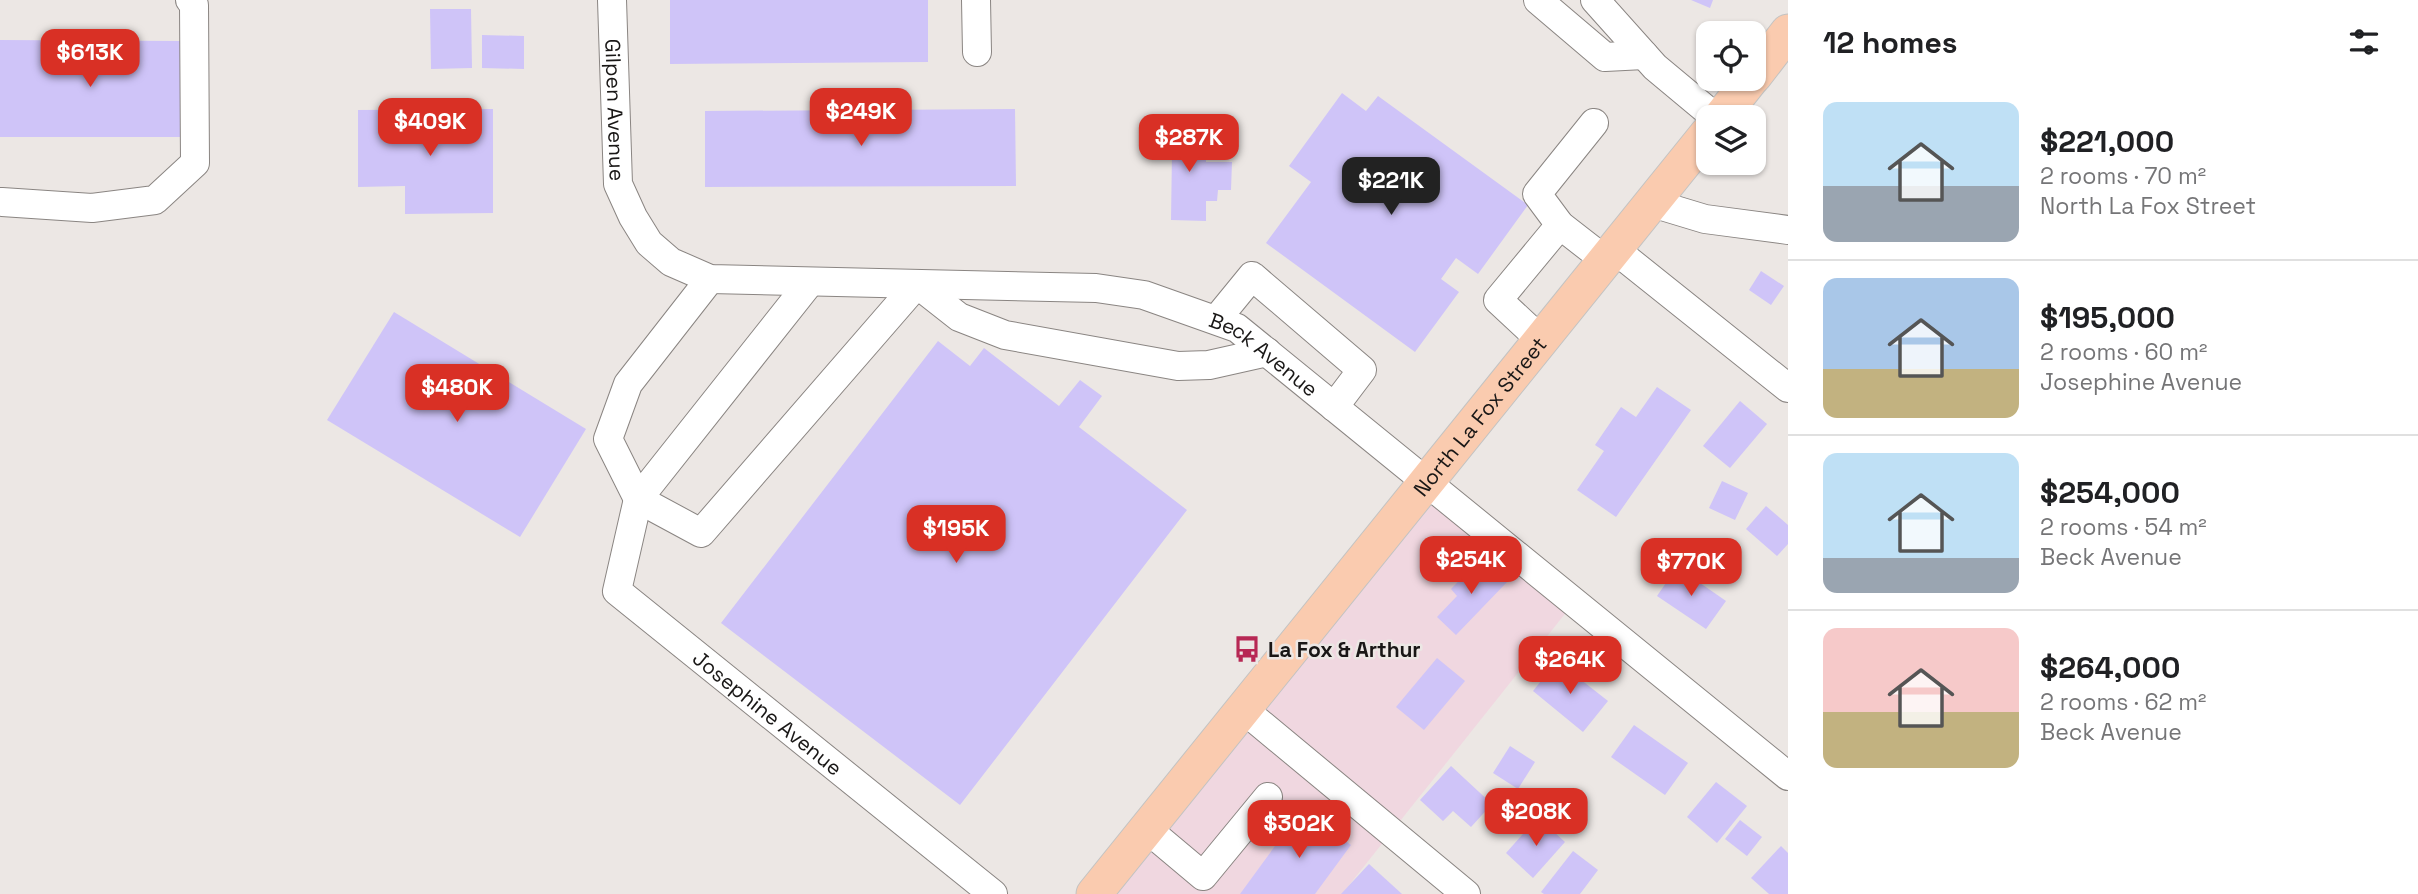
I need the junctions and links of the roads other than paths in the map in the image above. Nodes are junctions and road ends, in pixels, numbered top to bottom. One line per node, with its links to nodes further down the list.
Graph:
1 (190, 0): 15 (street)
2 (612, 0): 17 (street, Gilpen Avenue)
3 (976, 0): 7 (street)
4 (1538, 0): 8 (street)
5 (1595, 0): 8 (street)
6 (1788, 32): 9 (main road)
7 (977, 52)
8 (1644, 55): 11 (street)
9 (1766, 60)
10 (1741, 91): 12 (main road)
11 (1701, 105)
12 (1730, 105)
13 (1594, 123): 18 (street)
14 (1696, 148): 16 (main road, North La Fox Street)
15 (2, 202)
16 (1651, 203): 19 (street); 20 (main road, North La Fox Street)
17 (633, 217): 21 (street, Beck Avenue)
18 (1560, 225): 20 (street); 25 (street)
19 (1788, 230)
20 (1610, 255): 25 (main road, North La Fox Street); 27 (street)
21 (710, 279): 22 (street, Beck Avenue); 30 (street)
22 (810, 282): 23 (street, Beck Avenue); 30 (street)
23 (917, 284): 24 (street, Beck Avenue); 26 (street); 30 (street)
24 (1216, 320): 26 (street, Beck Avenue); 28 (street)
25 (1542, 341): 29 (main road, North La Fox Street)
26 (1267, 352): 28 (street, Beck Avenue)
27 (1788, 388)
28 (1334, 407): 29 (street, Beck Avenue)
29 (1428, 483): 31 (main road, North La Fox Street); 32 (street, Beck Avenue)
30 (638, 499): 36 (street, Josephine Avenue)
31 (1244, 710): 34 (main road, North La Fox Street); 38 (street)
32 (1788, 776)
33 (1268, 797): 35 (street)
34 (1147, 829): 35 (street); 37 (main road, North La Fox Street)
35 (1196, 885)
36 (993, 894)
37 (1094, 894)
38 (1466, 894)

